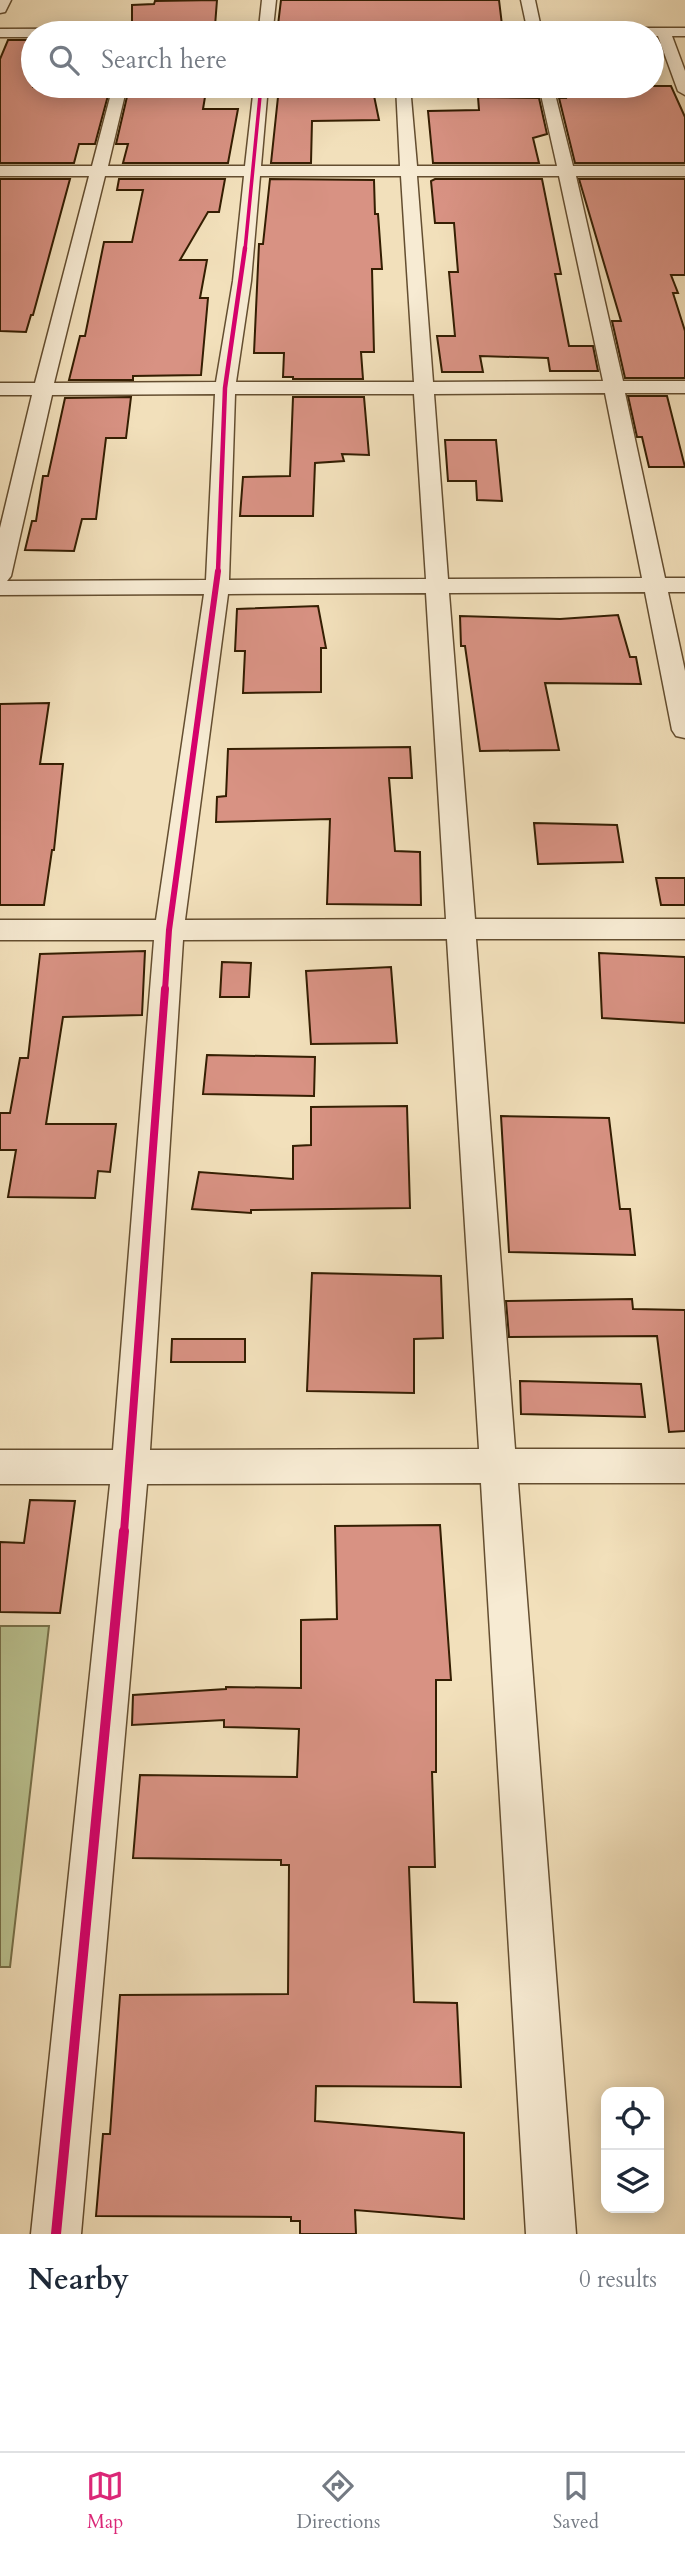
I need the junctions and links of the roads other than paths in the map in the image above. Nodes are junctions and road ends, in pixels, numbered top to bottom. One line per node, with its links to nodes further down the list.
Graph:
1 (4, 0): 4 (street)
2 (269, 0): 5 (street)
3 (527, 0): 6 (street)
4 (0, 9)
5 (266, 21)
6 (532, 21)
7 (664, 32): 8 (street)
8 (685, 32)
9 (0, 33): 10 (street)
10 (21, 33)
11 (664, 35): 12 (street)
12 (685, 91)
13 (117, 98): 21 (street)
14 (260, 98): 19 (street)
15 (404, 98): 22 (street)
16 (549, 98): 17 (street)
17 (566, 170): 20 (street); 22 (street); 24 (street)
18 (0, 171): 21 (street)
19 (253, 171): 21 (street); 22 (street); 26 (street)
20 (685, 171)
21 (97, 172): 28 (street)
22 (409, 172): 23 (street)
23 (424, 387): 24 (street); 26 (street); 32 (street)
24 (616, 387): 25 (street); 30 (street)
25 (685, 387)
26 (225, 388): 28 (street); 33 (street)
27 (0, 389): 28 (street)
28 (43, 389): 29 (street)
29 (0, 576)
30 (654, 585): 31 (street); 32 (street); 35 (street)
31 (685, 585)
32 (438, 586): 33 (street); 39 (street)
33 (217, 587): 34 (street); 38 (street)
34 (0, 588)
35 (685, 730)
36 (685, 929): 39 (street)
37 (0, 930): 38 (street)
38 (169, 930): 39 (street); 42 (street)
39 (461, 930): 43 (street)
40 (685, 1466): 43 (street)
41 (0, 1467): 42 (street)
42 (130, 1467): 43 (street); 44 (street)
43 (498, 1467): 45 (street)
44 (56, 2234)
45 (551, 2234)

